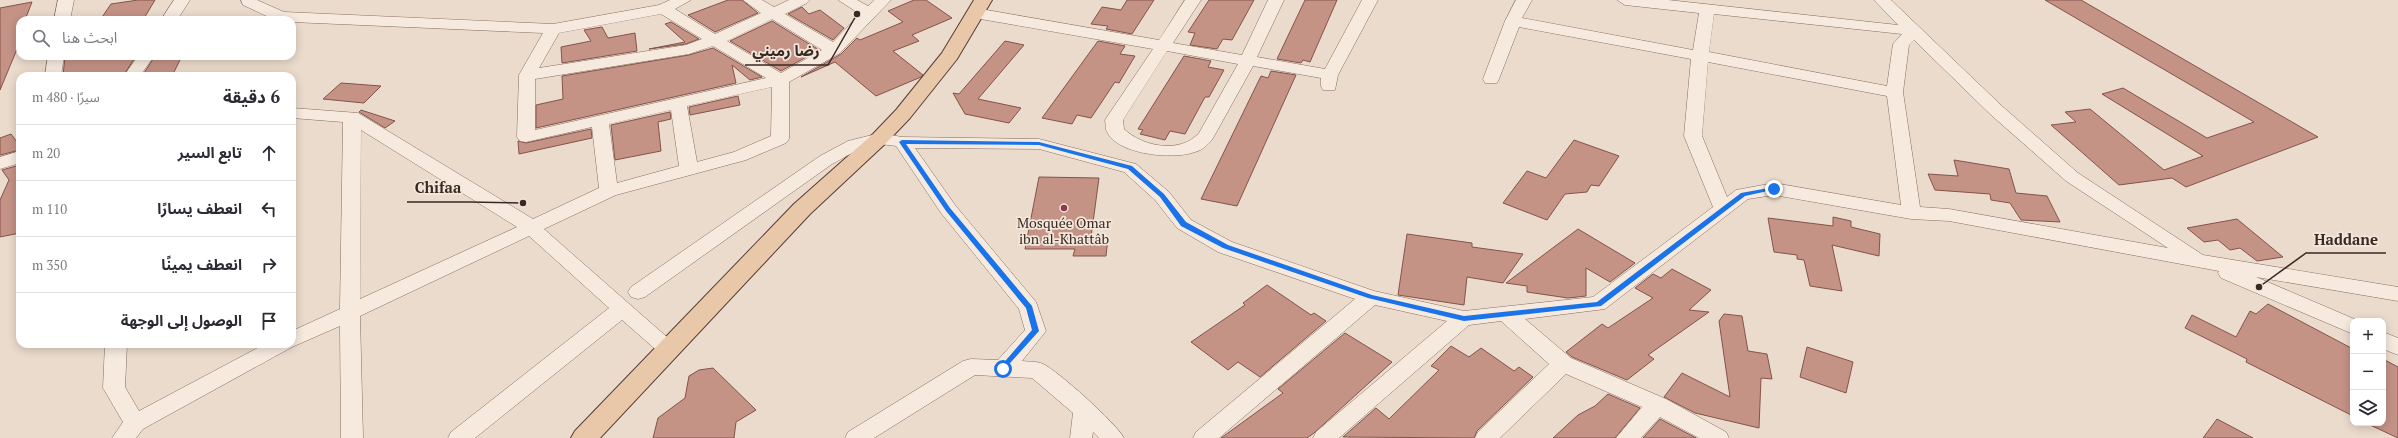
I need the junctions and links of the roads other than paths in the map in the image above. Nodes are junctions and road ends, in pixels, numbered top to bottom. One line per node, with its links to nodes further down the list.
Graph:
1 (66, 0): 20 (street)
2 (182, 0): 21 (street)
3 (249, 0): 22 (street)
4 (683, 0): 16 (street)
5 (751, 0): 18 (street)
6 (802, 0): 18 (street)
7 (846, 0): 19 (street)
8 (882, 0): 19 (street)
9 (1193, 0): 28 (street)
10 (1276, 0): 33 (street)
11 (1370, 0): 33 (street)
12 (1524, 0): 24 (street)
13 (1625, 0): 17 (street)
14 (1882, 0): 26 (street)
15 (979, 6): 28 (street); 44 (main road)
16 (663, 9): 25 (street); 27 (street)
17 (1707, 10): 26 (street); 30 (street)
18 (773, 13): 27 (street); 29 (street)
19 (870, 13): 29 (street)
20 (63, 16)
21 (172, 16)
22 (279, 16)
23 (296, 18): 25 (street)
24 (1513, 21): 30 (street); 37 (street)
25 (553, 29): 36 (street)
26 (1914, 31): 39 (street); 53 (street)
27 (715, 40): 36 (street); 38 (street)
28 (1163, 46): 33 (street); 33 (street)
29 (834, 50): 38 (street)
30 (1700, 55): 39 (street); 50 (street)
31 (55, 60): 34 (street)
32 (143, 60): 35 (street)
33 (1248, 60)
34 (54, 72)
35 (135, 72)
36 (527, 76): 43 (street)
37 (1491, 79)
38 (781, 80): 40 (street); 48 (street)
39 (1895, 92): 51 (street)
40 (678, 103): 43 (street); 48 (street)
41 (296, 113): 42 (street)
42 (352, 117): 52 (street); 58 (street)
43 (600, 120): 49 (street)
44 (880, 138): 45 (street); 54 (street); 67 (main road)
45 (902, 142): 56 (street); 69 (street)
46 (16, 158): 47 (street)
47 (0, 163)
48 (689, 170): 49 (street)
49 (609, 191): 52 (street)
50 (1723, 209): 51 (street); 59 (street)
51 (1911, 213): 53 (street)
52 (532, 228): 57 (street); 58 (street)
53 (2201, 261): 55 (street); 61 (street)
54 (638, 292)
55 (2398, 294)
56 (1371, 297): 60 (street); 79 (street)
57 (622, 309): 67 (street); 74 (street)
58 (350, 313): 62 (street); 73 (street)
59 (1506, 314): 60 (street); 68 (street)
60 (1464, 318): 80 (street)
61 (2350, 326)
62 (296, 338)
63 (2386, 341): 64 (street)
64 (2398, 347)
65 (116, 348): 72 (street)
66 (276, 348): 72 (street)
67 (669, 350): 75 (main road)
68 (1563, 364): 70 (street); 81 (street)
69 (1003, 369): 71 (street); 76 (street)
70 (1658, 405): 82 (street); 83 (street)
71 (1084, 410): 77 (street); 78 (street)
72 (129, 431)
73 (352, 438)
74 (459, 438)
75 (584, 438)
76 (856, 438)
77 (1081, 438)
78 (1113, 438)
79 (1204, 438)
80 (1324, 438)
81 (1486, 438)
82 (1627, 438)
83 (1718, 438)

